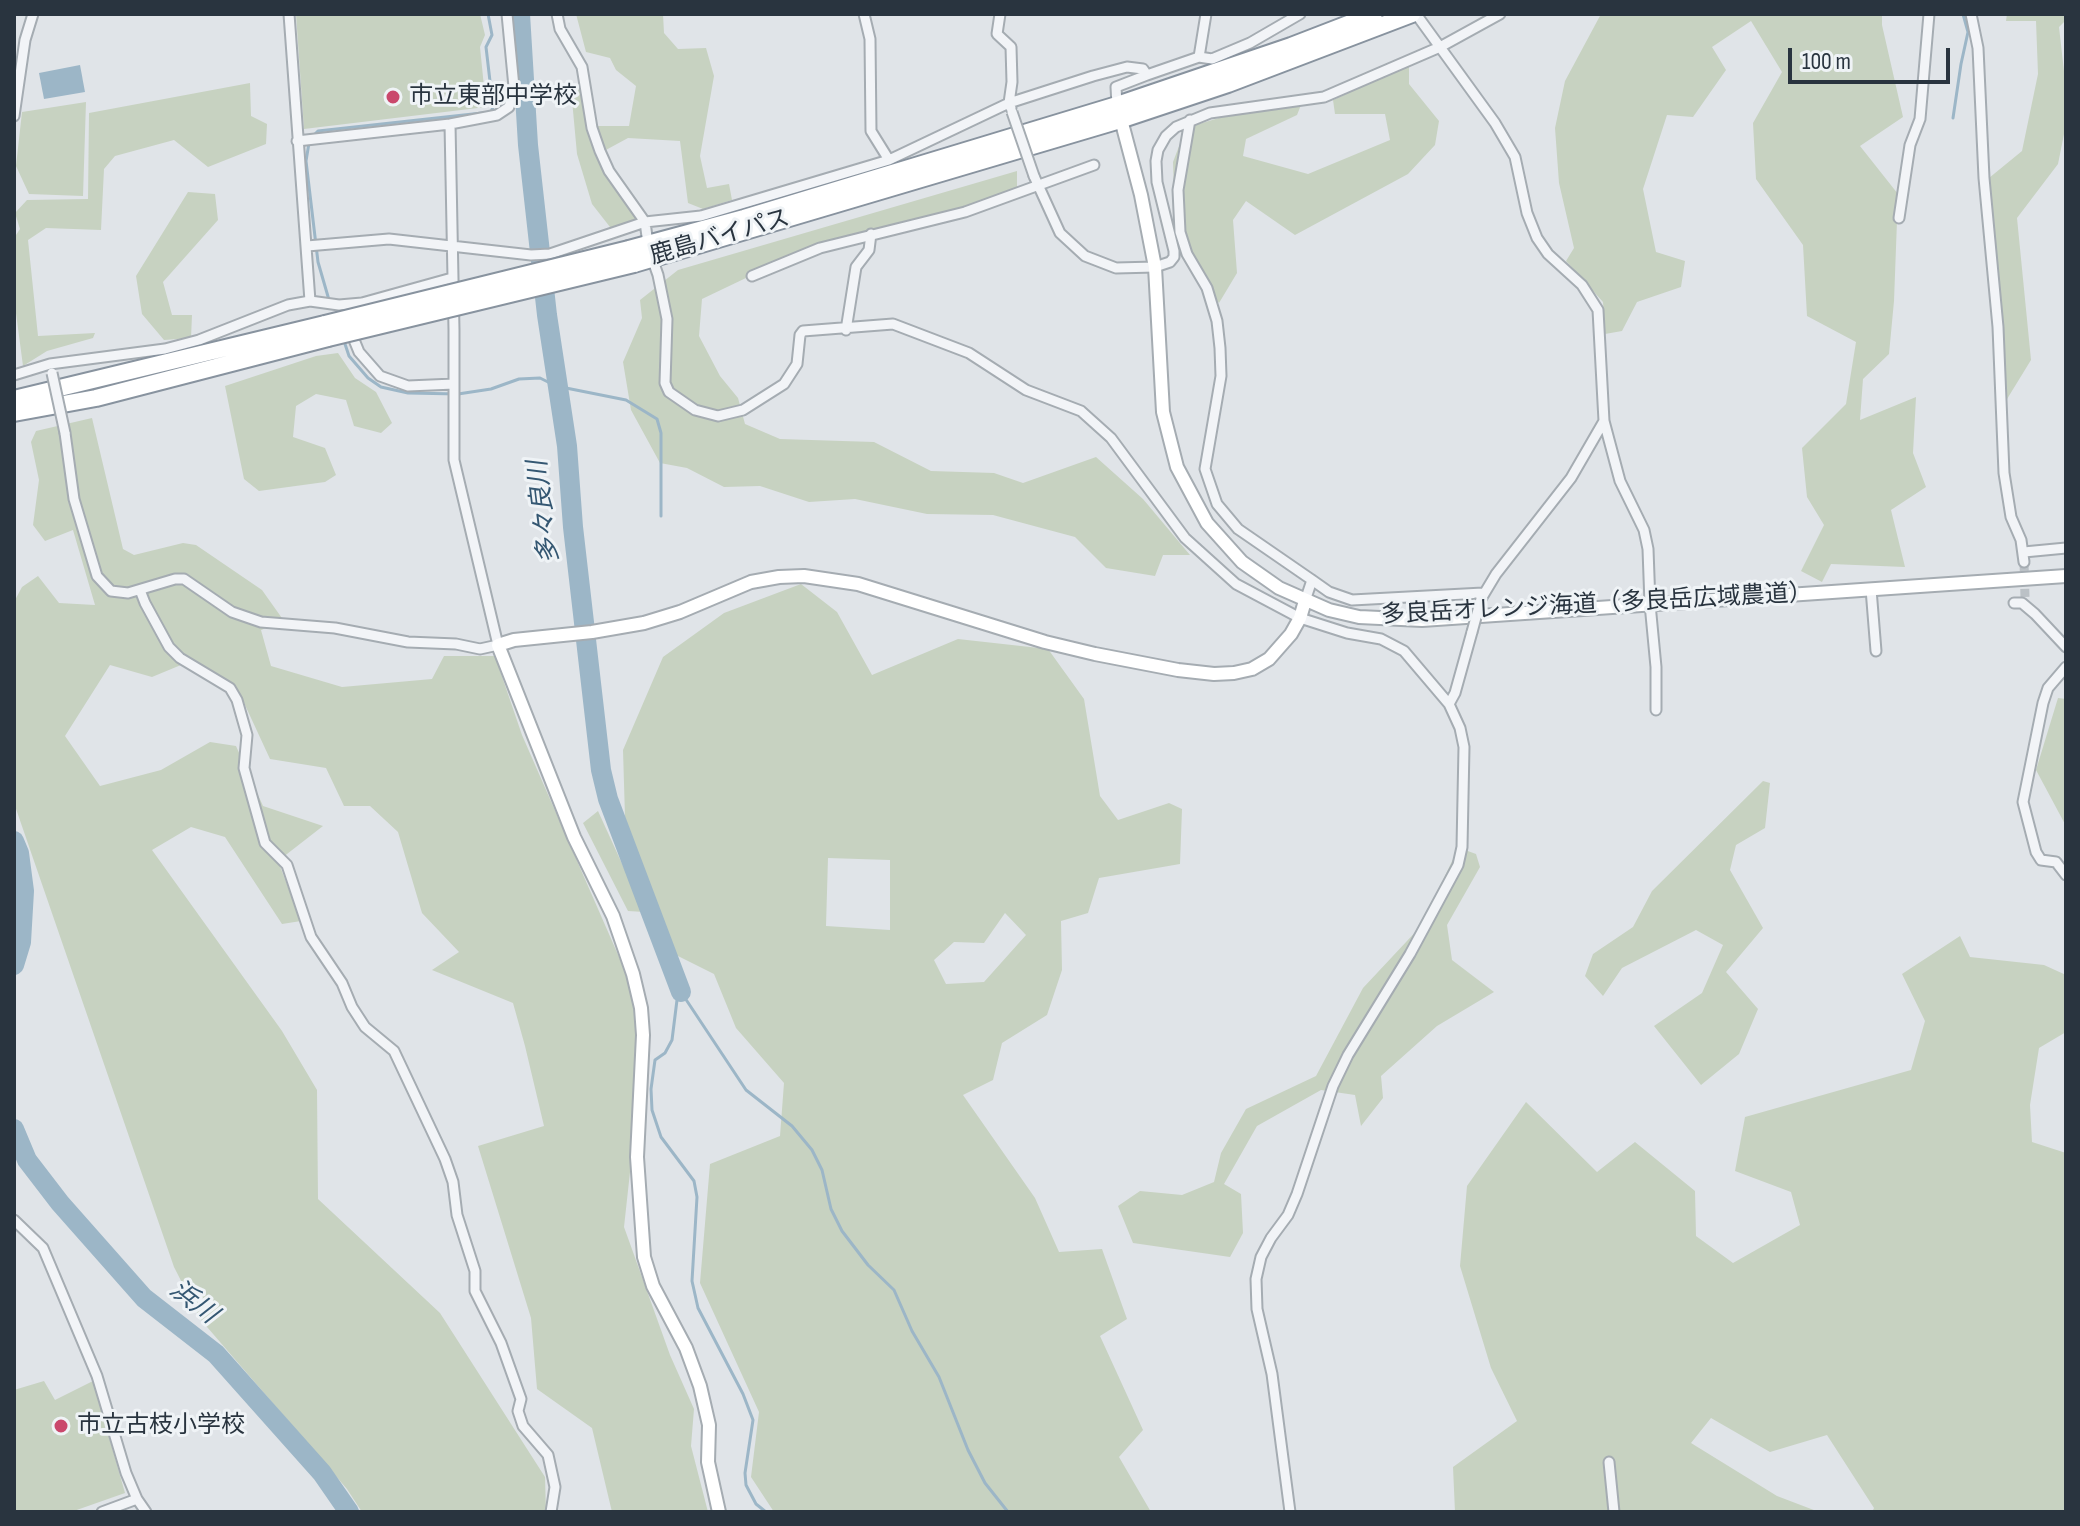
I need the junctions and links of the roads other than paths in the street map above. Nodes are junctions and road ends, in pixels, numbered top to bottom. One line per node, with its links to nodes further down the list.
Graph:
1 (33, 14): 19 (street)
2 (289, 14): 22 (street)
3 (507, 14): 21 (street)
4 (557, 14): 27 (street)
5 (864, 14): 23 (street)
6 (1000, 14): 17 (street)
7 (1206, 14): 15 (street)
8 (1300, 14): 15 (street)
9 (1374, 14): 18 (highway, 鹿島バイパス)
10 (1414, 14): 14 (street); 18 (highway, 鹿島バイパス)
11 (1500, 14): 14 (street)
12 (1929, 14): 26 (street)
13 (1971, 14): 45 (street)
14 (1440, 47): 20 (street); 44 (street)
15 (1199, 57): 16 (street)
16 (1147, 75): 17 (street); 18 (street)
17 (1011, 107): 23 (street); 25 (street, bridge)
18 (1119, 112): 31 (highway, 鹿島バイパス); 32 (street, 多良岳オレンジ海道（多良岳広域農道）)
19 (14, 116)
20 (1190, 120): 32 (street); 47 (street)
21 (450, 124): 22 (street); 29 (street)
22 (306, 140): 30 (street)
23 (889, 160): 27 (street)
24 (1094, 165): 25 (street)
25 (1035, 180): 28 (street); 32 (street)
26 (1899, 218)
27 (645, 222): 29 (street); 31 (street)
28 (871, 234): 33 (street); 37 (street)
29 (451, 245): 30 (street); 34 (street)
30 (307, 246): 35 (street)
31 (650, 251): 37 (street); 38 (highway, 鹿島バイパス, bridge)
32 (1155, 267): 51 (street, 多良岳オレンジ海道（多良岳広域農道）)
33 (752, 276)
34 (452, 278): 36 (street); 41 (street)
35 (310, 301): 36 (street); 39 (street)
36 (339, 305): 41 (street)
37 (846, 330): 54 (street)
38 (327, 331): 42 (highway, 鹿島バイパス); 43 (highway, 鹿島バイパス)
39 (51, 369): 40 (street); 49 (street, bridge)
40 (14, 375)
41 (454, 384): 55 (street)
42 (14, 399)
43 (14, 413)
44 (1604, 421): 50 (street); 53 (street)
45 (2066, 548)
46 (2066, 576): 48 (street, 多良岳オレンジ海道（多良岳広域農道）)
47 (1312, 580): 50 (street); 51 (street)
48 (1871, 589): 53 (street, 多良岳オレンジ海道（多良岳広域農道）); 57 (street)
49 (140, 590): 55 (street); 67 (street)
50 (1482, 596): 59 (street, bridge)
51 (1305, 601): 53 (street, 多良岳オレンジ海道（多良岳広域農道）); 54 (street)
52 (2020, 601): 56 (street)
53 (1650, 604): 60 (street)
54 (1300, 618): 55 (street); 59 (street)
55 (498, 645): 68 (street)
56 (2066, 647)
57 (1876, 651)
58 (2066, 667): 61 (street)
59 (1449, 704): 69 (street)
60 (1656, 710)
61 (2066, 875)
62 (14, 1220): 64 (street)
63 (1609, 1462): 70 (street)
64 (137, 1499): 65 (street); 66 (street)
65 (102, 1512)
66 (146, 1512)
67 (551, 1512)
68 (719, 1512)
69 (1290, 1512)
70 (1614, 1512)

